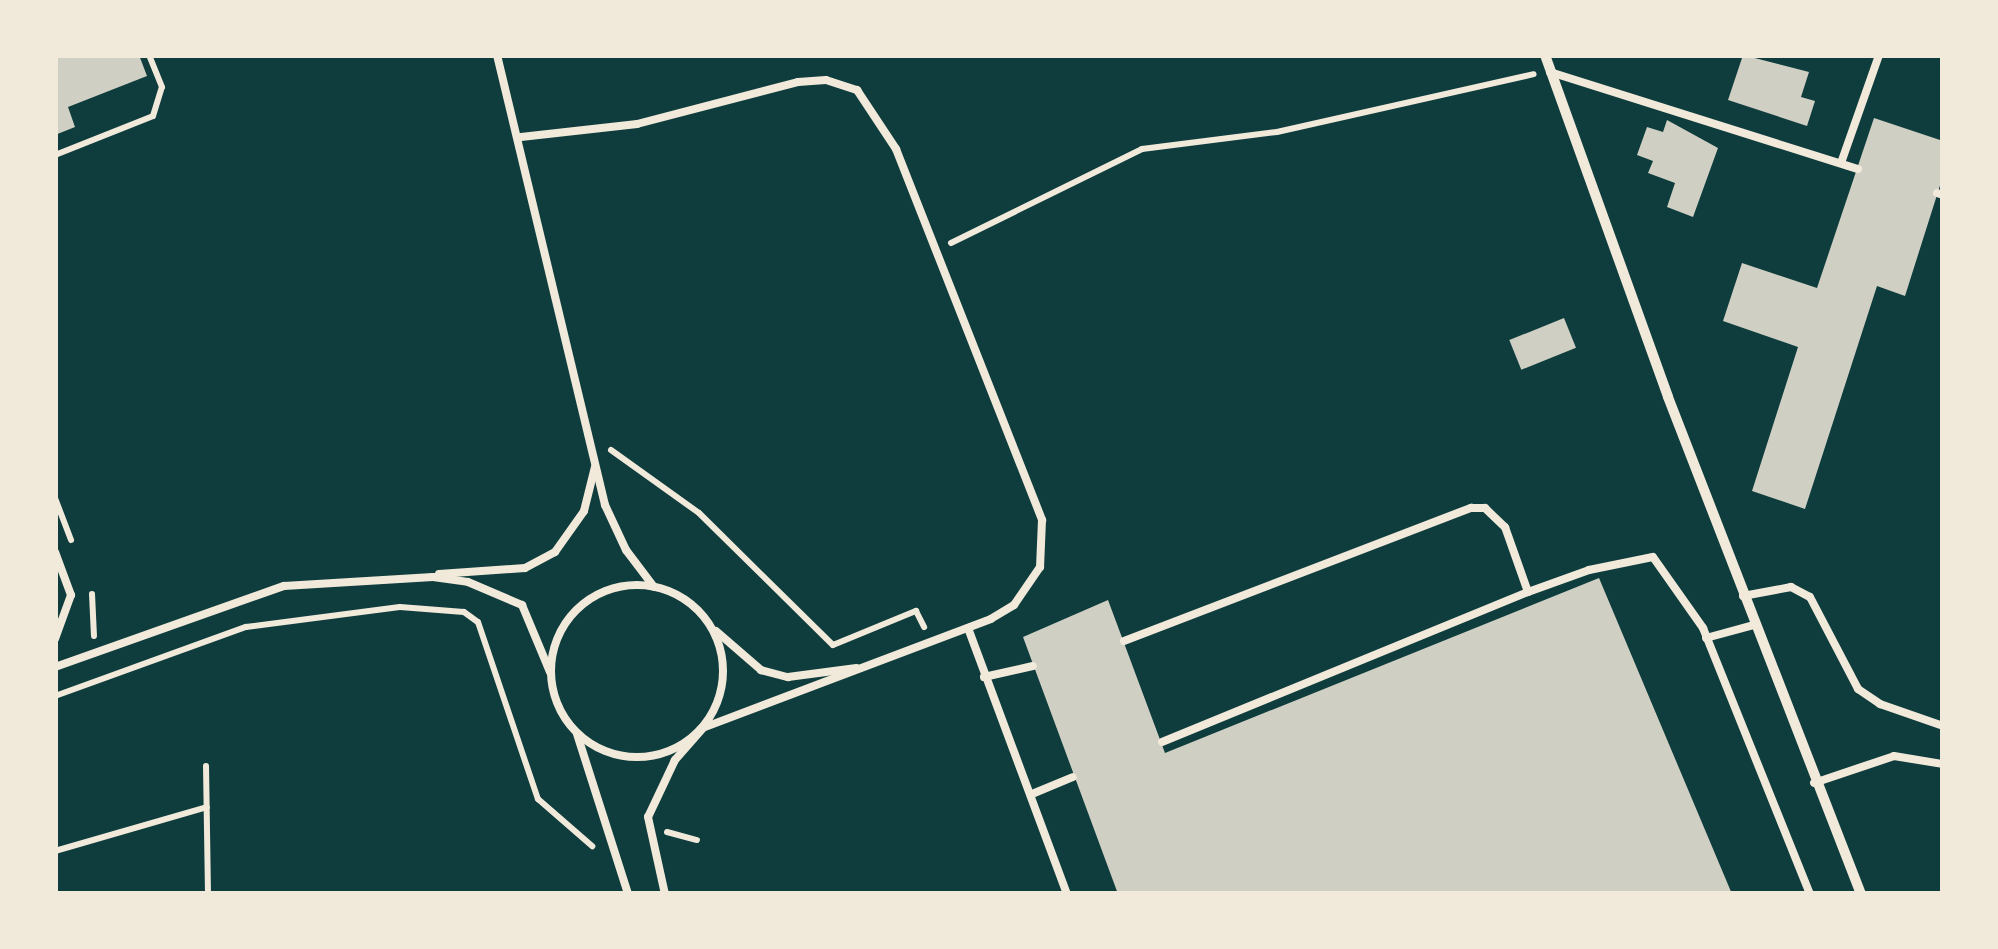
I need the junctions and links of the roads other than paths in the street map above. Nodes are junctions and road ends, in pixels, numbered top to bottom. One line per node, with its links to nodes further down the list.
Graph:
1 (496, 55): 5 (lane)
2 (1546, 55): 4 (street)
3 (1878, 55): 6 (lane)
4 (1550, 72): 6 (lane); 13 (street)
5 (521, 138): 8 (lane); 16 (lane)
6 (1841, 164): 7 (lane)
7 (1858, 168)
8 (595, 464): 10 (lane); 11 (lane)
9 (55, 552): 18 (lane)
10 (390, 578): 20 (lane); 23 (lane)
11 (654, 586): 14 (lane); 23 (lane)
12 (1528, 592): 17 (lane); 19 (lane); 28 (lane)
13 (1743, 596): 15 (street); 25 (lane)
14 (710, 624): 21 (lane); 26 (lane)
15 (1754, 625): 17 (lane); 31 (street)
16 (968, 628): 21 (lane); 24 (lane)
17 (1706, 638): 36 (lane)
18 (55, 639)
19 (1124, 641)
20 (55, 666)
21 (870, 666): 26 (lane)
22 (1033, 666): 24 (lane)
23 (550, 672): 27 (lane)
24 (984, 677): 32 (lane)
25 (1943, 726)
26 (702, 728): 27 (lane); 34 (lane)
27 (577, 734): 33 (lane)
28 (1162, 742)
29 (1943, 764): 31 (lane)
30 (1073, 777): 32 (lane)
31 (1814, 783): 37 (street)
32 (1032, 794): 35 (lane)
33 (628, 894)
34 (665, 894)
35 (1067, 894)
36 (1810, 894)
37 (1860, 894)

